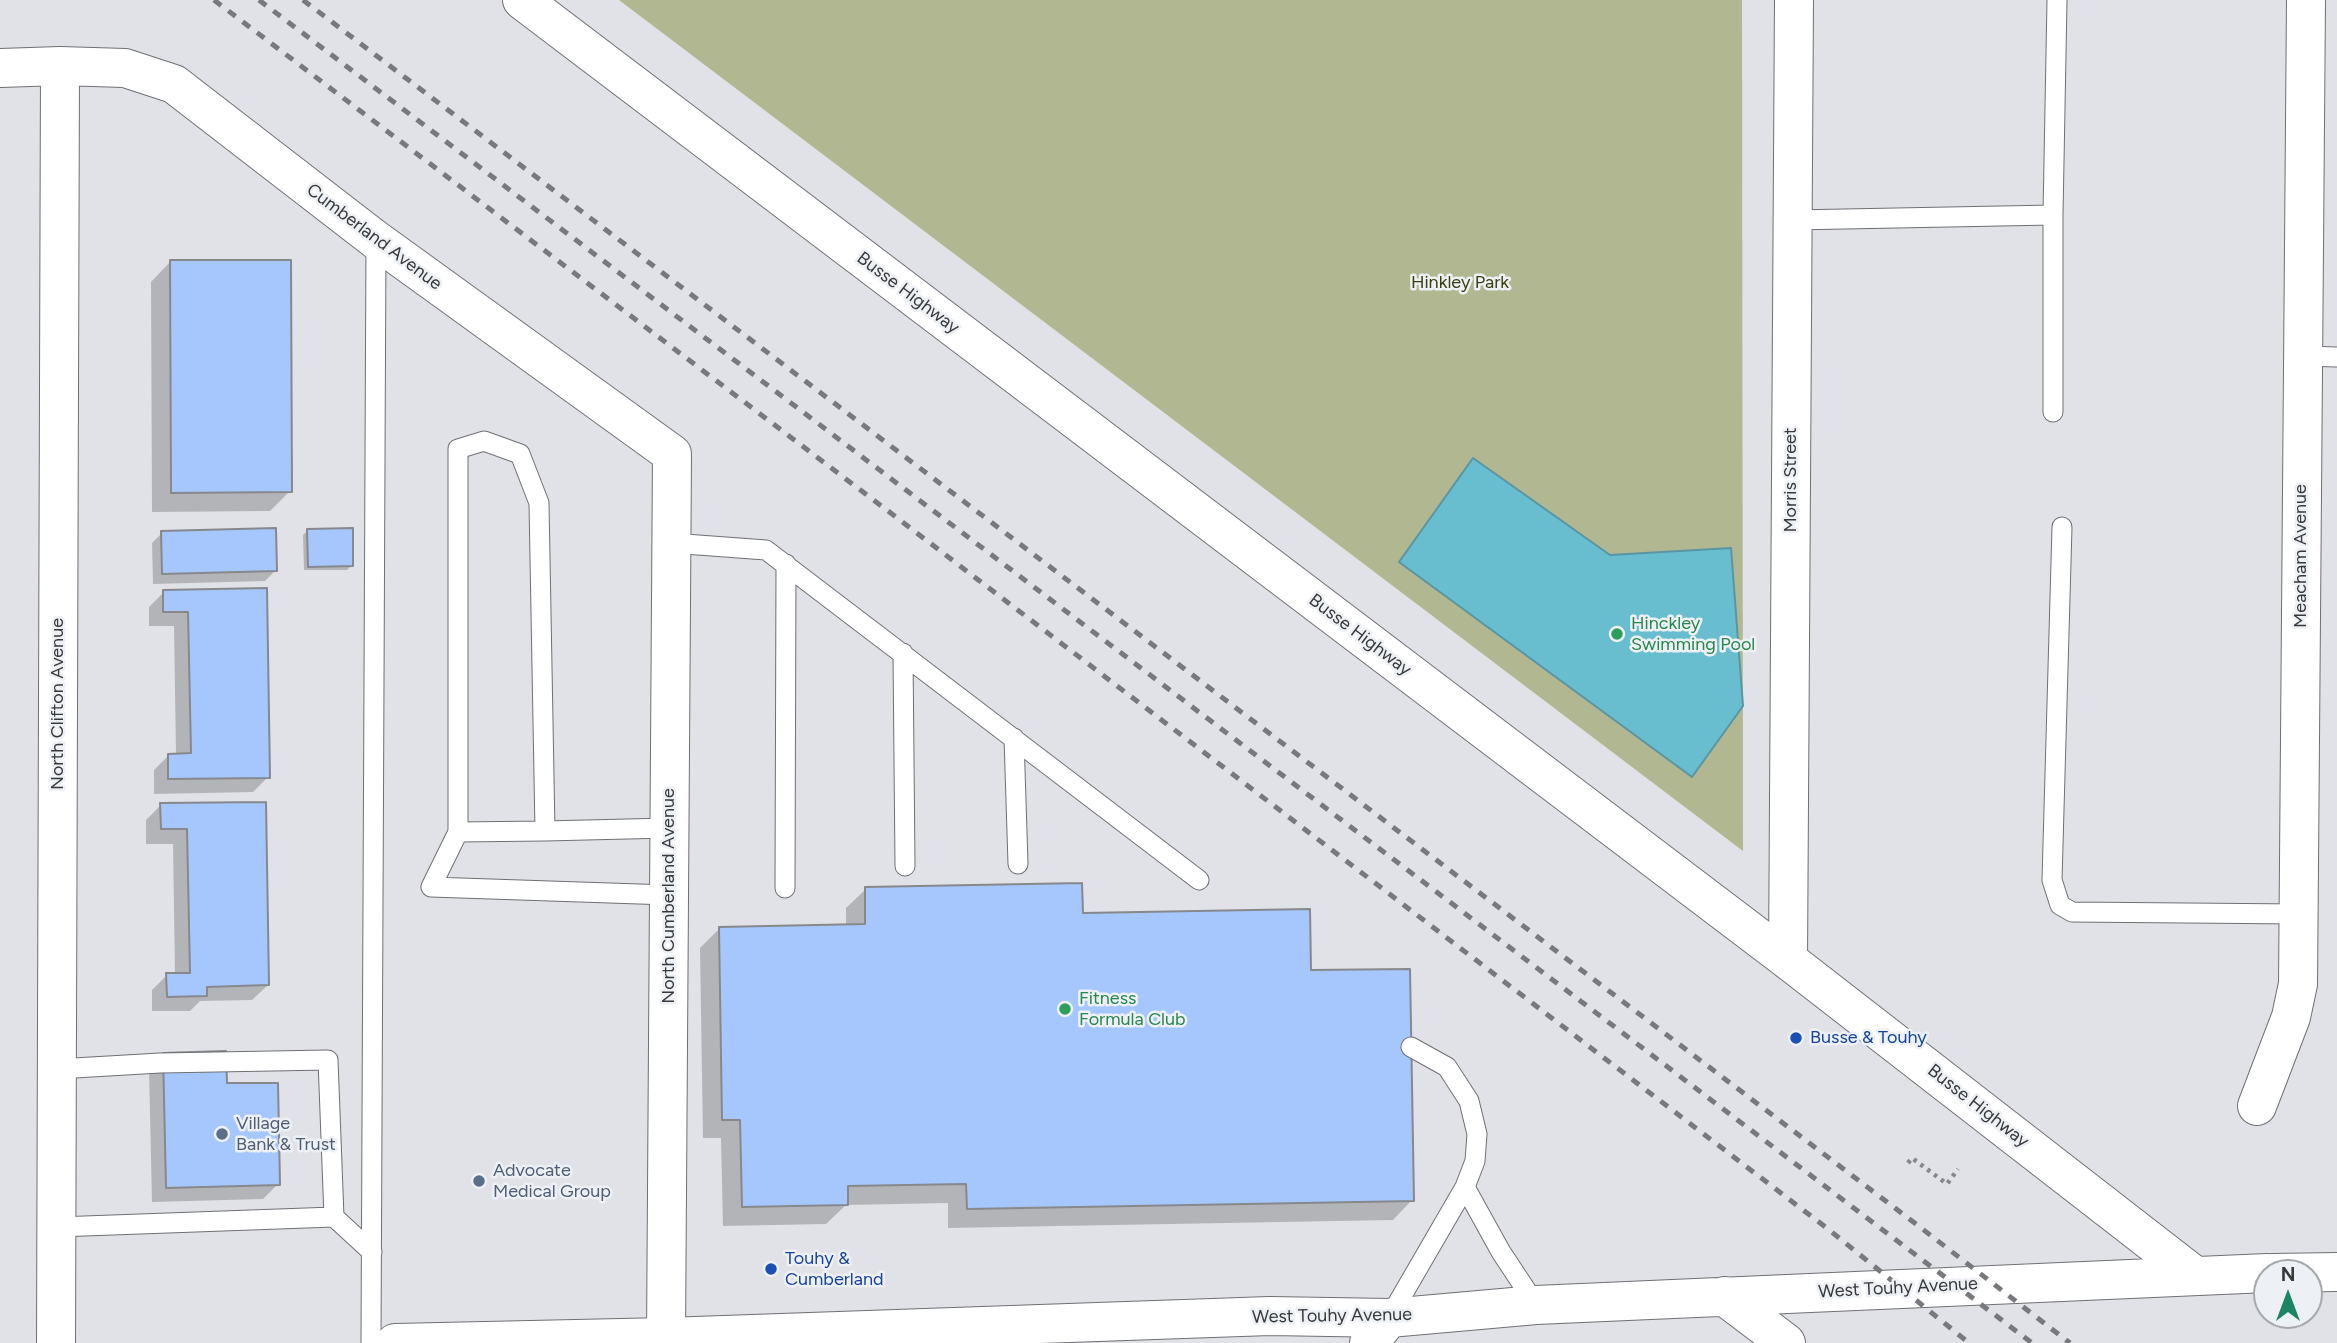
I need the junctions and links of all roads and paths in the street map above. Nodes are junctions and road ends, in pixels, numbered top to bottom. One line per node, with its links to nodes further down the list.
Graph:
1 (522, 0): 27 (street, Busse Highway)
2 (1794, 0): 8 (street, Morris Street)
3 (2057, 0): 7 (lane)
4 (2306, 0): 10 (street, Meacham Avenue)
5 (60, 66): 6 (street, Cumberland Avenue); 9 (street, Cumberland Avenue); 29 (street, North Clifton Avenue)
6 (0, 68)
7 (2053, 215): 8 (lane); 11 (lane)
8 (1792, 220): 27 (street, Morris Street)
9 (376, 240): 12 (street, Cumberland Avenue); 36 (lane)
10 (2320, 357): 26 (street, Meacham Avenue)
11 (2053, 412)
12 (672, 454): 14 (street, North Cumberland Avenue)
13 (2062, 527): 26 (lane)
14 (671, 543): 15 (lane); 18 (street, North Cumberland Avenue)
15 (786, 564): 16 (lane); 24 (lane)
16 (903, 653): 17 (lane); 22 (lane)
17 (1014, 738): 21 (lane); 23 (lane)
18 (669, 828): 19 (lane); 25 (street, North Cumberland Avenue)
19 (545, 831): 20 (lane); 20 (lane)
20 (458, 832): 25 (lane)
21 (1018, 864)
22 (905, 866)
23 (1199, 880)
24 (785, 888)
25 (669, 895): 42 (street, North Cumberland Avenue)
26 (2299, 914): 30 (street, Meacham Avenue)
27 (1788, 960): 38 (street, Busse Highway)
28 (1411, 1047): 33 (lane)
29 (57, 1069): 34 (lane); 35 (street, North Clifton Avenue)
30 (2257, 1106)
31 (1908, 1163): 32 (path)
32 (1958, 1169)
33 (1465, 1187): 40 (lane); 41 (lane)
34 (334, 1217): 35 (lane); 36 (lane)
35 (57, 1227): 43 (street, North Clifton Avenue)
36 (372, 1252): 44 (lane)
37 (2253, 1273): 38 (street, West Touhy Avenue)
38 (2194, 1275): 39 (street, West Touhy Avenue)
39 (1724, 1296): 40 (street, West Touhy Avenue); 46 (street)
40 (1536, 1305): 41 (street, West Touhy Avenue)
41 (1379, 1331): 42 (street, West Touhy Avenue)
42 (666, 1340): 45 (street, West Touhy Avenue)
43 (56, 1343)
44 (372, 1343)
45 (396, 1343)
46 (1786, 1343)

